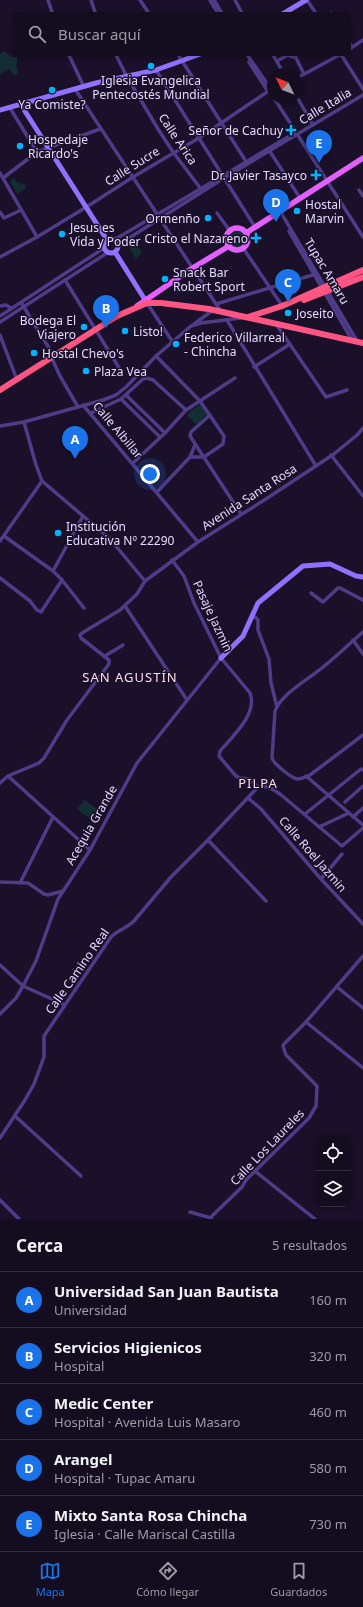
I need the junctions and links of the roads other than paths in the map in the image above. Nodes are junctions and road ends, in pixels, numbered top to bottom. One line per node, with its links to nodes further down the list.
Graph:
1 (48, 0): 8 (street)
2 (91, 0): 9 (street)
3 (140, 0): 10 (street)
4 (210, 0): 11 (street)
5 (214, 0): 12 (street)
6 (235, 0): 13 (street)
7 (307, 0): 14 (street); 15 (street)
8 (52, 12)
9 (95, 12)
10 (148, 12)
11 (217, 12)
12 (221, 12)
13 (241, 12)
14 (286, 12)
15 (315, 12)
16 (363, 40): 17 (street)
17 (351, 48)
18 (69, 56): 34 (street)
19 (116, 56): 33 (street, Calle Arica)
20 (179, 56): 28 (street)
21 (195, 56): 28 (street)
22 (247, 56): 37 (street)
23 (274, 56): 29 (street)
24 (286, 56): 29 (street)
25 (295, 56): 32 (street)
26 (337, 56): 32 (street)
27 (344, 56): 36 (street)
28 (182, 61): 31 (street); 47 (street)
29 (277, 61): 30 (street)
30 (281, 68)
31 (156, 70): 33 (street); 51 (street)
32 (304, 74)
33 (126, 76): 34 (street); 55 (street, Calle Arica)
34 (84, 87): 35 (street)
35 (75, 89): 40 (street); 49 (street)
36 (363, 89)
37 (267, 90)
38 (267, 92): 47 (street, Calle Sucre)
39 (363, 95): 48 (street, Calle Italia)
40 (27, 103): 43 (street); 46 (street)
41 (278, 104): 50 (street)
42 (301, 104): 48 (street)
43 (21, 105): 44 (street); 46 (street)
44 (10, 108): 45 (street); 54 (street)
45 (0, 110)
46 (28, 114): 52 (street)
47 (221, 122): 51 (street, Calle Sucre); 57 (street)
48 (313, 125): 50 (street, Calle Italia)
49 (100, 129): 52 (street); 60 (street)
50 (297, 134): 53 (street, Calle Italia); 62 (street)
51 (199, 138): 55 (street, Calle Sucre); 59 (street)
52 (48, 148): 54 (street); 68 (street)
53 (269, 150): 57 (street, Calle Italia); 67 (street)
54 (38, 152): 61 (street)
55 (173, 152): 60 (street, Calle Sucre); 63 (street, Calle Arica)
56 (363, 158): 62 (main road)
57 (246, 163): 59 (street, Calle Italia)
58 (0, 173): 61 (street)
59 (223, 176): 63 (street); 65 (street); 76 (street)
60 (133, 177): 68 (street, Calle Sucre); 73 (street)
61 (3, 178): 69 (street)
62 (327, 181): 67 (main road); 77 (street)
63 (200, 188): 65 (street, Calle Arica); 73 (street)
64 (359, 190): 66 (street)
65 (202, 192): 74 (street)
66 (363, 196)
67 (300, 198): 71 (main road)
68 (86, 207): 80 (street, Calle Sucre); 82 (street)
69 (21, 210): 70 (street); 80 (street)
70 (0, 212)
71 (279, 212): 76 (main road); 92 (street, Tupac Amaru)
72 (218, 213): 78 (street)
73 (158, 215): 74 (street); 83 (street)
74 (160, 219): 84 (street); 90 (street)
75 (363, 226): 77 (street)
76 (255, 227): 79 (main road)
77 (358, 229): 81 (street)
78 (230, 232): 79 (main road); 85 (main road)
79 (246, 233): 86 (main road)
80 (37, 237): 89 (street, Calle Sucre)
81 (363, 237)
82 (107, 240): 83 (street); 87 (street)
83 (114, 240): 84 (street)
84 (118, 245): 88 (street)
85 (229, 246): 86 (main road); 90 (main road)
86 (243, 248): 96 (street)
87 (106, 250): 88 (street); 93 (street); 95 (street)
88 (115, 252): 99 (street)
89 (0, 257)
90 (191, 269): 99 (main road); 102 (street)
91 (363, 270): 97 (highway)
92 (316, 274): 96 (street); 97 (street, Tupac Amaru)
93 (62, 275): 95 (street); 98 (street)
94 (363, 277): 97 (highway)
95 (65, 280): 101 (street); 111 (street)
96 (271, 288): 102 (street); 103 (street)
97 (325, 290): 103 (highway); 114 (street, Tupac Amaru)
98 (20, 302): 101 (street); 104 (street)
99 (146, 302): 102 (highway); 111 (highway); 113 (street)
100 (0, 306): 104 (street)
101 (23, 306): 108 (street); 117 (street)
102 (214, 307): 106 (highway); 110 (street)
103 (283, 307): 106 (highway)
104 (10, 308): 105 (street)
105 (0, 316)
106 (248, 318): 107 (street); 109 (highway)
107 (226, 320): 110 (street); 118 (street)
108 (0, 322)
109 (275, 323): 114 (highway); 115 (street)
110 (191, 326): 113 (street)
111 (95, 330): 117 (highway); 119 (street)
112 (0, 334): 121 (street)
113 (172, 341): 116 (street)
114 (357, 341)
115 (290, 344): 118 (street); 123 (street)
116 (156, 356): 126 (street); 127 (street)
117 (52, 358): 121 (highway); 128 (street)
118 (254, 367): 142 (street)
119 (121, 371)
120 (235, 378): 126 (street)
121 (17, 380): 122 (highway)
122 (0, 390)
123 (348, 390)
124 (126, 396): 125 (street); 129 (street); 135 (street)
125 (121, 400): 130 (street); 136 (street)
126 (200, 401): 129 (street); 131 (street)
127 (83, 405): 128 (street); 130 (street, Calle Albillar)
128 (78, 407): 132 (street)
129 (186, 410): 135 (street)
130 (91, 413): 141 (street, Calle Albillar)
131 (210, 415): 137 (street); 140 (street)
132 (24, 422): 133 (street); 143 (street)
133 (0, 426)
134 (363, 428): 138 (street, Avenida Santa Rosa)
135 (165, 433): 136 (street)
136 (160, 437): 141 (street)
137 (195, 445): 139 (street); 140 (street)
138 (332, 455): 142 (street, Avenida Santa Rosa); 145 (street)
139 (190, 457): 140 (street); 144 (street)
140 (204, 457): 146 (street)
141 (133, 463): 144 (street, Calle Albillar)
142 (316, 466): 146 (street, Avenida Santa Rosa)
143 (42, 481): 147 (street); 148 (street)
144 (157, 492): 150 (street, Calle Albillar)
145 (363, 496)
146 (241, 514): 150 (street, Avenida Santa Rosa)
147 (83, 516): 152 (street); 156 (street)
148 (4, 536): 149 (street); 152 (street)
149 (0, 541)
150 (198, 542): 151 (street, Avenida Santa Rosa)
151 (172, 560): 156 (street, Avenida Santa Rosa); 167 (street, Pasaje Jazmin)
152 (53, 571): 155 (street)
153 (363, 577): 161 (street)
154 (0, 578): 155 (street)
155 (62, 580): 160 (street)
156 (145, 581): 159 (street, Avenida Santa Rosa)
157 (312, 593): 158 (street)
158 (363, 600)
159 (125, 606): 166 (street, Avenida Santa Rosa); 168 (street)
160 (84, 608)
161 (252, 617): 167 (street); 169 (street)
162 (363, 632): 163 (street)
163 (353, 640): 165 (street); 169 (street)
164 (123, 645): 166 (street)
165 (363, 654)
166 (105, 656): 172 (street)
167 (221, 658): 168 (street, Acequia Grande); 176 (street, Pasaje Jazmin)
168 (187, 700): 188 (street, Acequia Grande)
169 (277, 707): 173 (street)
170 (363, 735): 173 (street)
171 (363, 770): 177 (street)
172 (8, 776): 174 (street); 184 (street)
173 (306, 776): 177 (street)
174 (0, 783)
175 (363, 786): 179 (street)
176 (258, 787): 178 (street, Calle Camino Real); 182 (street)
177 (329, 796): 181 (street); 182 (street)
178 (248, 798): 187 (street, Calle Camino Real); 190 (street, Calle Roel Jazmin)
179 (345, 802)
180 (363, 808): 183 (street)
181 (349, 813): 183 (street); 186 (street)
182 (305, 814): 186 (street)
183 (353, 816): 185 (street)
184 (53, 817): 188 (street); 192 (street)
185 (363, 826): 186 (street)
186 (319, 827)
187 (208, 840): 194 (street); 200 (street, Calle Camino Real)
188 (90, 850): 193 (street, Acequia Grande)
189 (342, 854): 190 (street)
190 (321, 879): 195 (street, Calle Roel Jazmin)
191 (0, 882): 192 (street)
192 (20, 883): 193 (street)
193 (63, 891): 198 (street, Acequia Grande)
194 (266, 901)
195 (363, 924)
196 (363, 956): 199 (street, Calle Los Laureles)
197 (0, 965): 198 (street)
198 (23, 986): 200 (street); 202 (street, Acequia Grande)
199 (337, 986): 201 (street); 203 (street, Calle Los Laureles)
200 (65, 1005): 205 (street, Calle Camino Real)
201 (363, 1008)
202 (0, 1014)
203 (306, 1022): 204 (street); 207 (street, Calle Los Laureles)
204 (363, 1068)
205 (15, 1116): 206 (street, Calle Camino Real); 208 (street)
206 (0, 1138)
207 (255, 1171): 211 (street, Calle Los Laureles); 213 (street)
208 (81, 1176)
209 (0, 1200): 212 (street)
210 (190, 1212): 211 (street)
211 (211, 1218)
212 (19, 1219)
213 (315, 1219)

